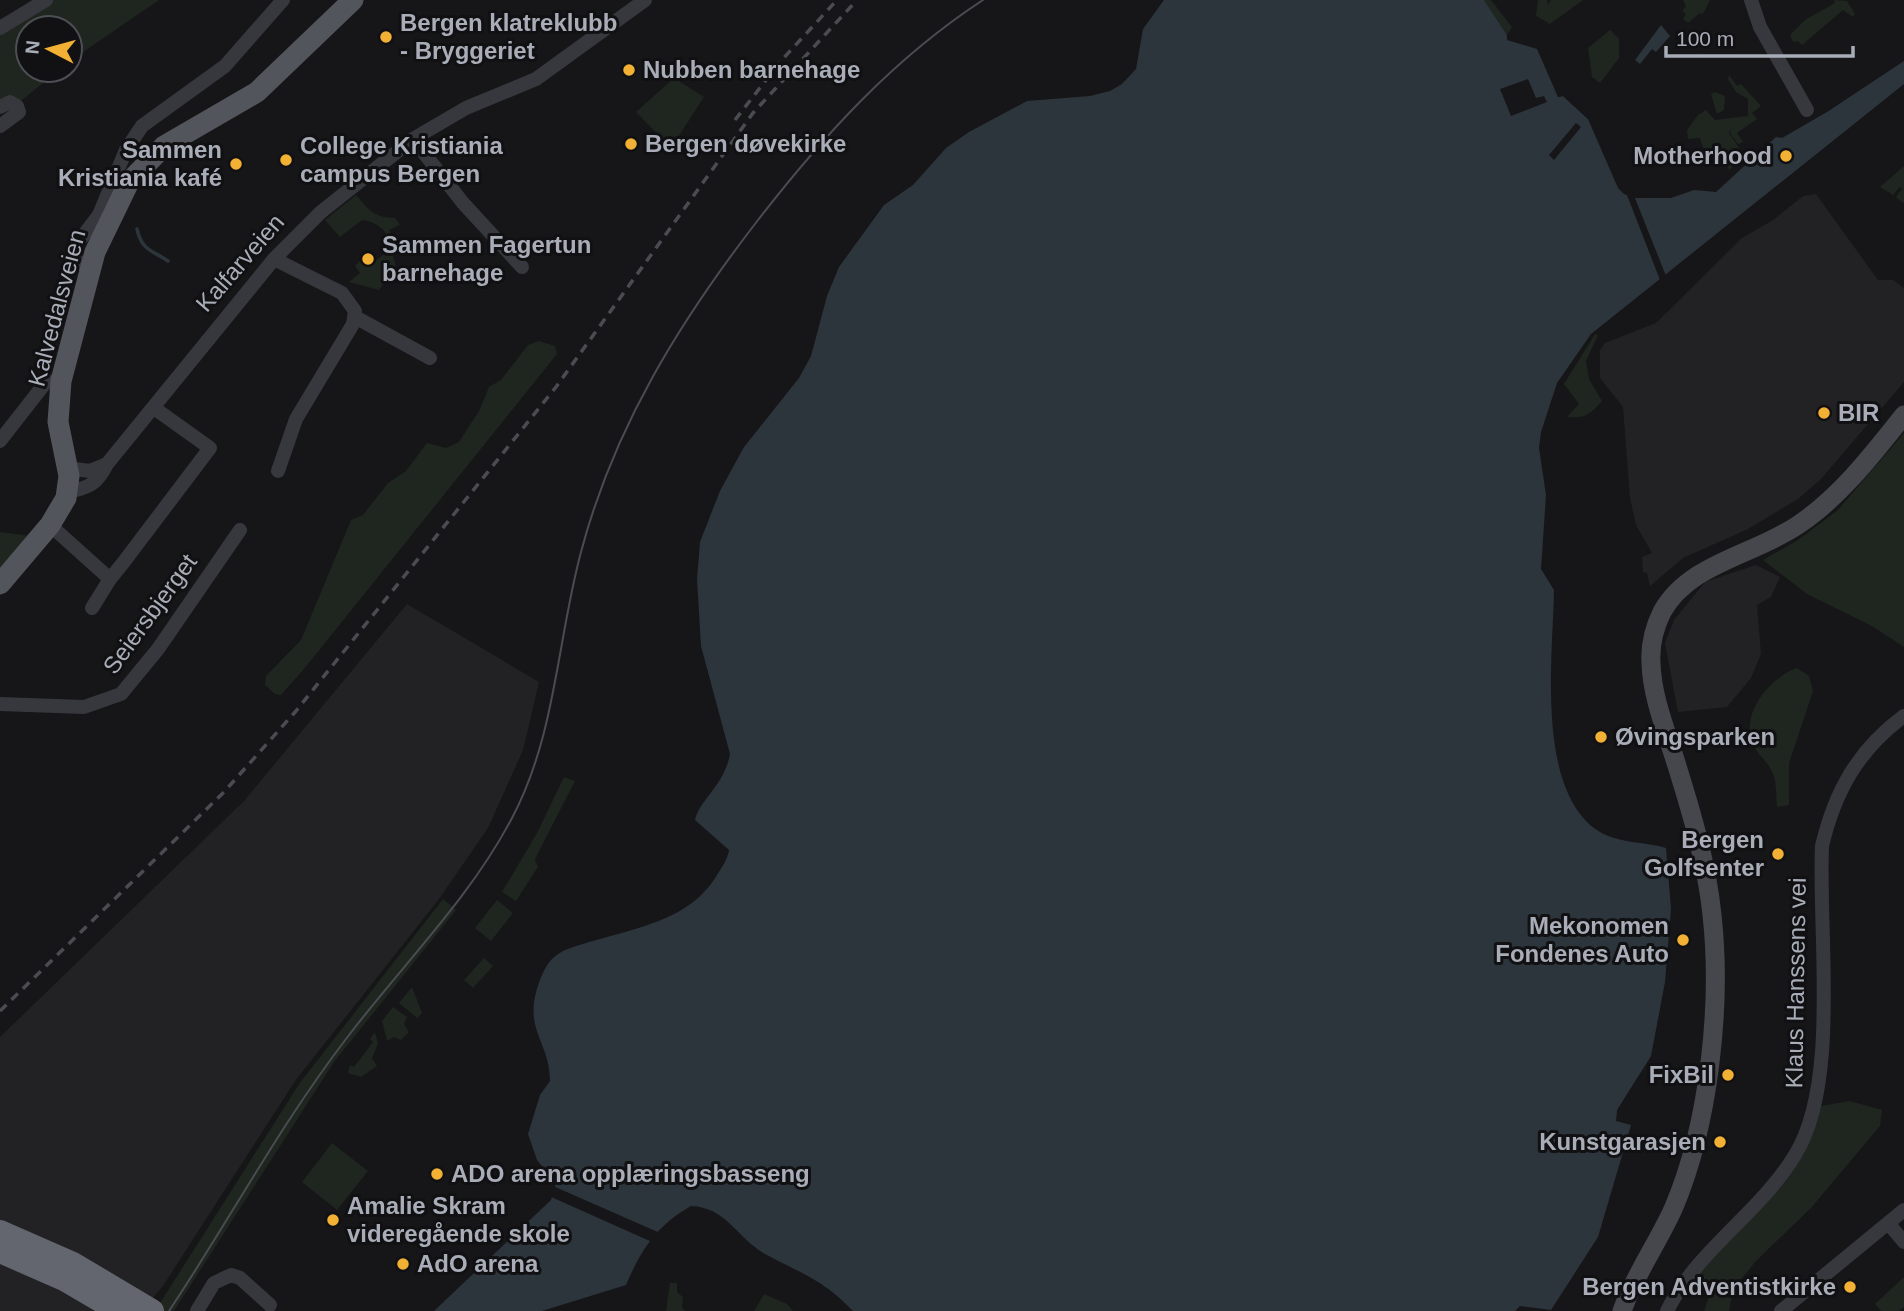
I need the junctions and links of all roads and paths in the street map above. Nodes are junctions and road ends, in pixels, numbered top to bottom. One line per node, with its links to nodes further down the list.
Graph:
1 (46, 0): 8 (street)
2 (283, 0): 15 (street)
3 (353, 0): 15 (main road, Kalvedalsveien)
4 (623, 0): 7 (street)
5 (645, 0): 7 (street, Kalfarveien)
6 (1751, 0): 10 (street)
7 (622, 16): 12 (street, Kalfarveien)
8 (0, 29)
9 (0, 107): 11 (street)
10 (1807, 110)
11 (0, 126)
12 (413, 139): 13 (street, Kalfarveien); 14 (street)
13 (274, 259): 16 (street); 19 (street, Kalfarveien)
14 (522, 267)
15 (90, 270): 18 (main road, Kalvedalsveien)
16 (355, 317): 17 (street); 24 (street)
17 (430, 358)
18 (61, 381): 21 (street); 23 (main road, Kalvedalsveien)
19 (154, 408): 22 (street, Kalfarveien); 28 (street)
20 (1904, 415): 42 (street)
21 (0, 441)
22 (107, 464): 23 (street); 25 (street, Kalfarveien)
23 (68, 468): 25 (main road, Kalvedalsveien)
24 (278, 471)
25 (67, 492): 26 (main road)
26 (50, 526): 28 (street); 29 (main road)
27 (240, 530): 31 (street, Seiersbjerget)
28 (110, 579): 30 (street)
29 (0, 584)
30 (92, 608)
31 (0, 704)
32 (1904, 716): 43 (street, Klaus Hanssens vei)
33 (1904, 1210): 34 (street)
34 (1888, 1223): 36 (street); 44 (street)
35 (0, 1232): 38 (highway)
36 (1904, 1242)
37 (0, 1251): 38 (highway)
38 (121, 1301): 40 (highway)
39 (270, 1305): 41 (street)
40 (152, 1311)
41 (197, 1311)
42 (1622, 1311)
43 (1667, 1311)
44 (1781, 1311)

